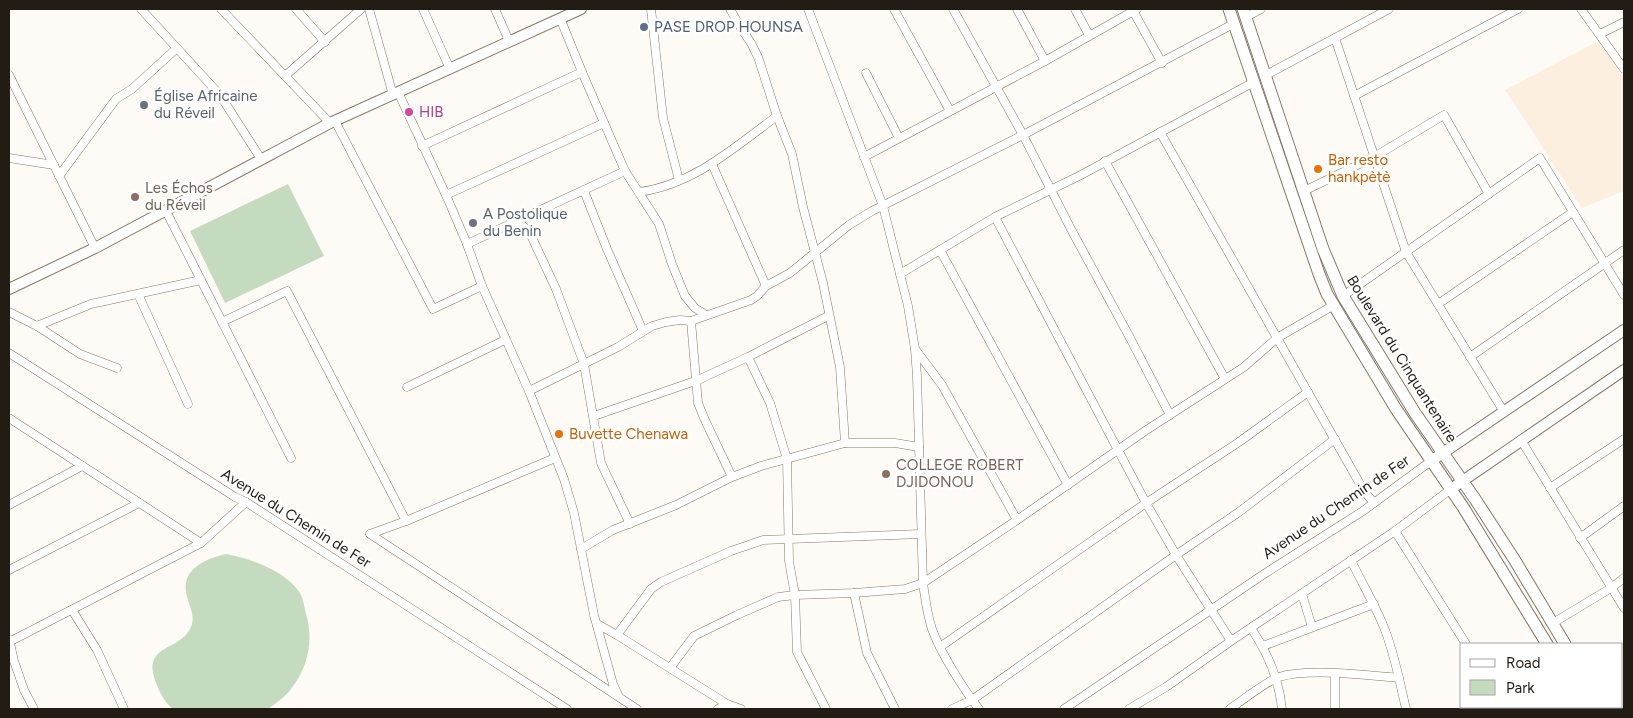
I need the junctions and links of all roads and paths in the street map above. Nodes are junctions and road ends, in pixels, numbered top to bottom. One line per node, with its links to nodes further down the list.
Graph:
1 (141, 9): 31 (street)
2 (221, 9): 40 (street)
3 (296, 9): 30 (street)
4 (361, 9): 30 (street)
5 (369, 9): 43 (street)
6 (423, 9): 34 (street)
7 (495, 9): 29 (street)
8 (580, 9): 23 (street)
9 (651, 9): 62 (street)
10 (730, 9): 46 (street)
11 (808, 9): 53 (street)
12 (894, 9): 45 (street)
13 (953, 9): 42 (street)
14 (1017, 9): 32 (street)
15 (1075, 9): 27 (street)
16 (1134, 9): 27 (street); 33 (street)
17 (1230, 9): 25 (main road, Boulevard du Cinquantenaire)
18 (1261, 9): 22 (street)
19 (1389, 9): 28 (street)
20 (1518, 9): 44 (street)
21 (1581, 9): 26 (street)
22 (1245, 13): 39 (main road, Boulevard du Cinquantenaire)
23 (560, 18): 29 (street); 36 (street)
24 (1624, 22): 26 (street)
25 (1235, 23): 33 (street); 41 (main road, Boulevard du Cinquantenaire)
26 (1600, 34): 35 (street)
27 (1089, 35): 32 (street)
28 (1335, 38): 39 (street); 44 (street)
29 (509, 41): 34 (street)
30 (325, 42): 40 (street)
31 (178, 48): 56 (street); 61 (street)
32 (1045, 61): 42 (street)
33 (1162, 63): 50 (street)
34 (450, 69): 43 (street)
35 (1624, 69)
36 (582, 72): 48 (street); 52 (street)
37 (866, 74): 51 (street)
38 (9, 75): 59 (street)
39 (1266, 75): 65 (main road, Boulevard du Cinquantenaire)
40 (285, 76): 47 (street)
41 (1254, 82): 49 (street); 90 (main road, Boulevard du Cinquantenaire)
42 (996, 87): 45 (street); 50 (street)
43 (396, 93): 47 (street); 52 (street)
44 (1354, 96): 54 (street)
45 (950, 111): 51 (street)
46 (777, 116): 58 (street); 79 (street)
47 (333, 122): 56 (street); 83 (street)
48 (604, 123): 60 (street); 68 (street)
49 (1160, 132): 57 (street); 99 (street)
50 (1023, 135): 63 (street); 69 (street)
51 (899, 138): 53 (street)
52 (422, 146): 68 (street)
53 (864, 157): 69 (street)
54 (1374, 157): 65 (street); 67 (street); 78 (street)
55 (9, 158): 59 (street)
56 (261, 159): 70 (street)
57 (1105, 161): 63 (street); 108 (street)
58 (712, 164): 62 (street); 84 (street)
59 (54, 165): 61 (street)
60 (625, 170): 64 (street); 66 (street)
61 (59, 176): 75 (street)
62 (679, 180): 66 (street)
63 (1051, 189): 72 (street); 115 (street)
64 (584, 190): 73 (street); 98 (street)
65 (1304, 191): 88 (main road, Boulevard du Cinquantenaire)
66 (639, 192): 92 (street)
67 (1489, 194): 71 (street); 78 (street)
68 (446, 195): 74 (street)
69 (883, 206): 79 (street); 81 (street)
70 (166, 211): 75 (street); 82 (street)
71 (1573, 212): 80 (street); 89 (street)
72 (995, 217): 76 (street); 123 (street)
73 (516, 220): 74 (street); 105 (street)
74 (467, 244): 83 (street)
75 (95, 248): 85 (street)
76 (940, 250): 81 (street); 132 (street)
77 (1624, 250): 80 (street)
78 (1406, 252): 88 (street); 89 (street)
79 (814, 254): 84 (street); 93 (street)
80 (1606, 264): 87 (street); 104 (street)
81 (900, 274): 101 (street)
82 (201, 280): 86 (street); 95 (street)
83 (482, 286): 100 (street)
84 (766, 286): 92 (street)
85 (9, 289)
86 (138, 294): 96 (street); 113 (street)
87 (1624, 295)
88 (1343, 296): 124 (main road, Boulevard du Cinquantenaire)
89 (1438, 304): 104 (street)
90 (1334, 305): 99 (street); 128 (main road, Boulevard du Cinquantenaire)
91 (9, 312): 96 (street)
92 (706, 316): 94 (street)
93 (828, 316): 103 (street); 121 (street)
94 (691, 321): 98 (street); 109 (street)
95 (222, 322): 125 (street); 142 (street)
96 (37, 326): 106 (street)
97 (1624, 330): 114 (street, Avenue du Chemin de Fer)
98 (643, 331): 105 (street)
99 (1277, 338): 108 (street); 112 (street)
100 (505, 340): 110 (street); 111 (street)
101 (915, 349): 122 (street); 141 (street)
102 (9, 353): 135 (street, Avenue du Chemin de Fer)
103 (748, 357): 109 (street); 127 (street)
104 (1470, 357): 114 (street)
105 (584, 364): 111 (street); 116 (street)
106 (117, 368)
107 (1624, 370): 120 (street)
108 (1225, 379): 115 (street)
109 (698, 380): 116 (street); 130 (street)
110 (407, 387)
111 (529, 391): 126 (street)
112 (1308, 392): 118 (street); 137 (street)
113 (188, 404)
114 (1504, 412): 124 (street, Avenue du Chemin de Fer)
115 (1170, 415): 123 (street)
116 (594, 416): 143 (street)
117 (9, 418): 129 (street)
118 (1335, 439): 138 (street); 150 (street)
119 (1624, 439): 133 (street)
120 (1521, 440): 131 (street); 133 (street)
121 (845, 443): 122 (street); 127 (street)
122 (919, 447): 145 (street)
123 (1118, 451): 132 (street); 137 (street)
124 (1442, 453): 128 (street, Avenue du Chemin de Fer); 131 (main road, Boulevard du Cinquantenaire)
125 (291, 458)
126 (555, 458): 142 (street); 149 (street)
127 (787, 459): 130 (street); 146 (street)
128 (1431, 461): 134 (main road, Boulevard du Cinquantenaire); 138 (street, Avenue du Chemin de Fer)
129 (82, 466): 136 (street); 139 (street)
130 (732, 477): 143 (street)
131 (1463, 481): 134 (street); 163 (main road, Boulevard du Cinquantenaire)
132 (1068, 485): 141 (street)
133 (1550, 488): 147 (street)
134 (1451, 489): 144 (street); 171 (main road, Boulevard du Cinquantenaire)
135 (246, 502): 148 (street); 184 (street, Avenue du Chemin de Fer)
136 (139, 503): 148 (street); 152 (street)
137 (1146, 504): 150 (street); 174 (street)
138 (1374, 504): 162 (street, Avenue du Chemin de Fer)
139 (9, 506)
140 (1624, 506): 147 (street)
141 (1017, 520): 154 (street)
142 (406, 521): 179 (street, Avenue du Chemin de Fer)
143 (630, 524): 149 (street)
144 (1395, 531): 151 (street); 170 (street)
145 (921, 534): 146 (street); 154 (street)
146 (789, 538): 158 (street); 167 (street)
147 (1580, 538): 155 (street)
148 (201, 543): 161 (street)
149 (581, 549): 164 (street)
150 (1176, 555): 162 (street); 180 (street)
151 (1350, 560): 157 (street); 159 (street)
152 (9, 570)
153 (1624, 578): 155 (street)
154 (922, 582): 156 (street); 174 (street)
155 (1612, 588): 160 (street); 163 (street)
156 (854, 593): 158 (street); 189 (street)
157 (1302, 594): 165 (street); 166 (street)
158 (794, 595): 175 (street); 188 (street)
159 (1374, 604): 165 (street); 178 (street)
160 (1624, 608)
161 (72, 610): 168 (street); 183 (street)
162 (1211, 610): 169 (street); 192 (street, Avenue du Chemin de Fer)
163 (1552, 623): 172 (main road, Boulevard du Cinquantenaire)
164 (597, 624): 167 (street); 179 (street)
165 (1312, 627): 173 (street)
166 (1251, 628): 169 (street); 173 (street)
167 (617, 635): 175 (street)
168 (9, 641): 182 (street)
169 (1231, 641): 193 (street)
170 (1465, 643)
171 (1547, 643)
172 (1565, 643)
173 (1263, 646): 177 (street)
174 (940, 647): 180 (street)
175 (670, 668): 181 (street)
176 (1335, 674): 177 (street); 178 (street); 196 (street)
177 (1277, 678): 194 (street); 195 (street)
178 (1399, 678): 197 (street)
179 (619, 697): 185 (street, Avenue du Chemin de Fer)
180 (972, 700): 190 (street); 191 (street)
181 (727, 704): 186 (street); 187 (street)
182 (34, 709)
183 (124, 709)
184 (568, 709)
185 (637, 709)
186 (718, 709)
187 (741, 709)
188 (826, 709)
189 (895, 709)
190 (952, 709)
191 (979, 709)
192 (1064, 709)
193 (1129, 709)
194 (1230, 709)
195 (1282, 709)
196 (1335, 709)
197 (1406, 709)

